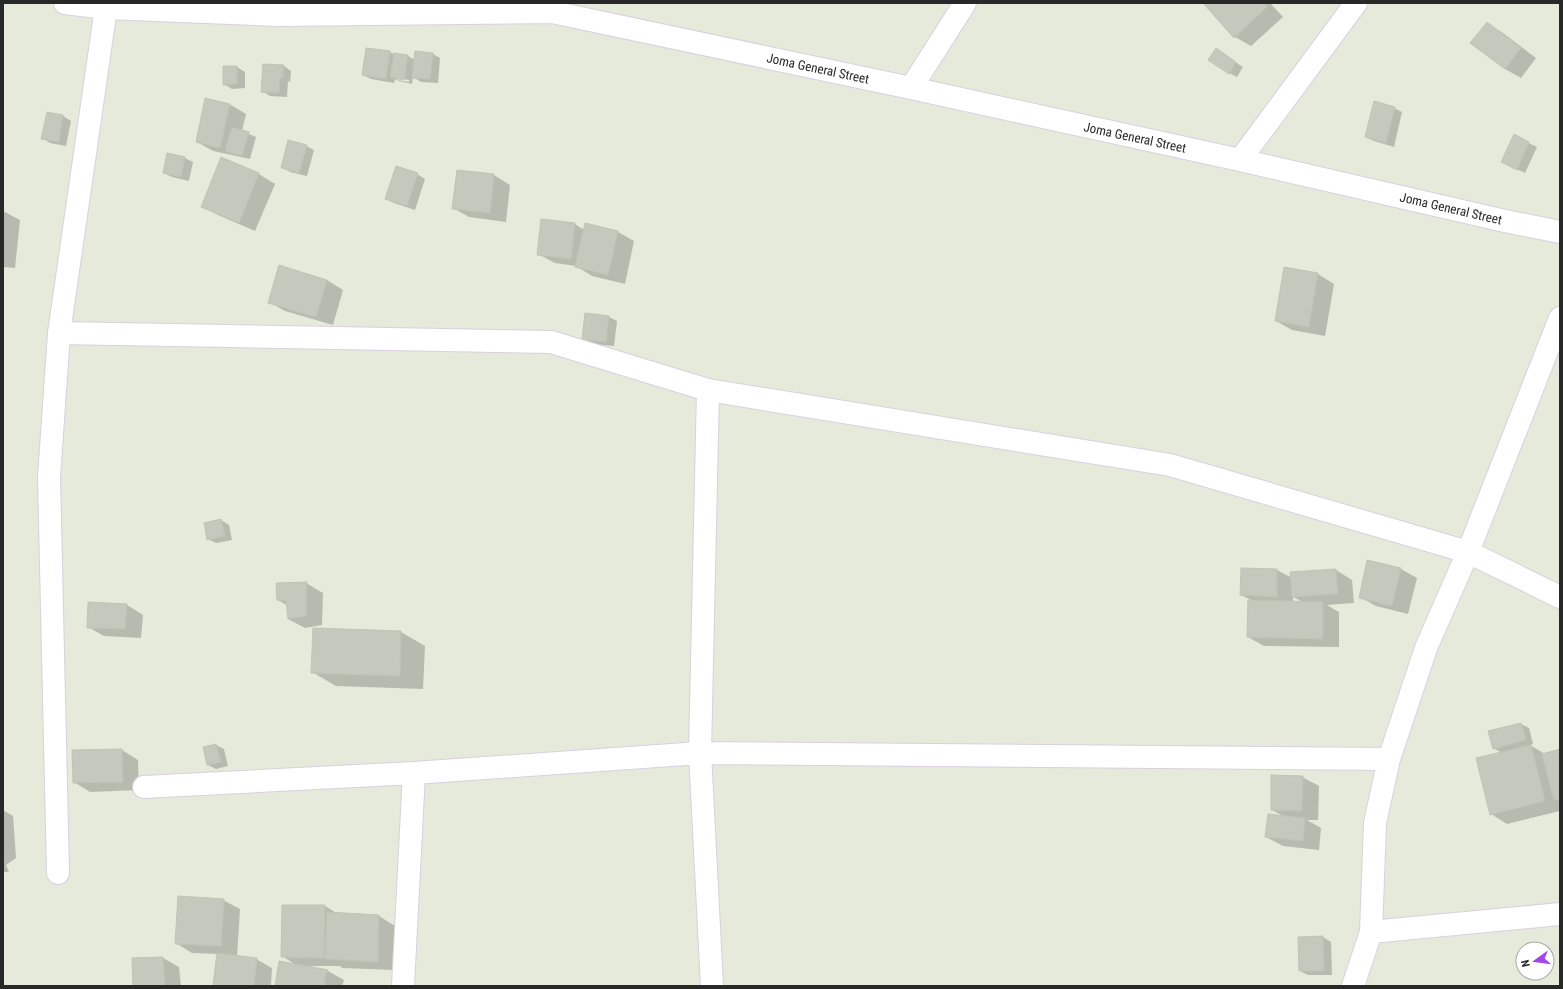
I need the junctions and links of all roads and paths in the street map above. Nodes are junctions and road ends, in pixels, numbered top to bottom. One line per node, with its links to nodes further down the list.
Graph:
1 (65, 3): 5 (street, Joma General Street)
2 (965, 3): 7 (street)
3 (1356, 3): 8 (street)
4 (551, 7): 6 (street, Joma General Street); 7 (street, Joma General Street)
5 (106, 8): 6 (street, Joma General Street); 11 (street)
6 (279, 9)
7 (911, 88): 8 (street, Joma General Street)
8 (1240, 160): 9 (street, Joma General Street)
9 (1560, 232)
10 (1560, 318): 13 (street)
11 (59, 333): 12 (street); 19 (street)
12 (708, 390): 13 (street); 15 (street)
13 (1468, 552): 14 (street); 16 (street)
14 (1560, 597)
15 (700, 753): 16 (street); 17 (street); 23 (street)
16 (1388, 759): 21 (street)
17 (414, 773): 18 (street); 22 (street)
18 (144, 787)
19 (58, 873)
20 (1560, 914): 21 (street)
21 (1371, 932): 24 (street)
22 (403, 986)
23 (712, 986)
24 (1353, 986)

